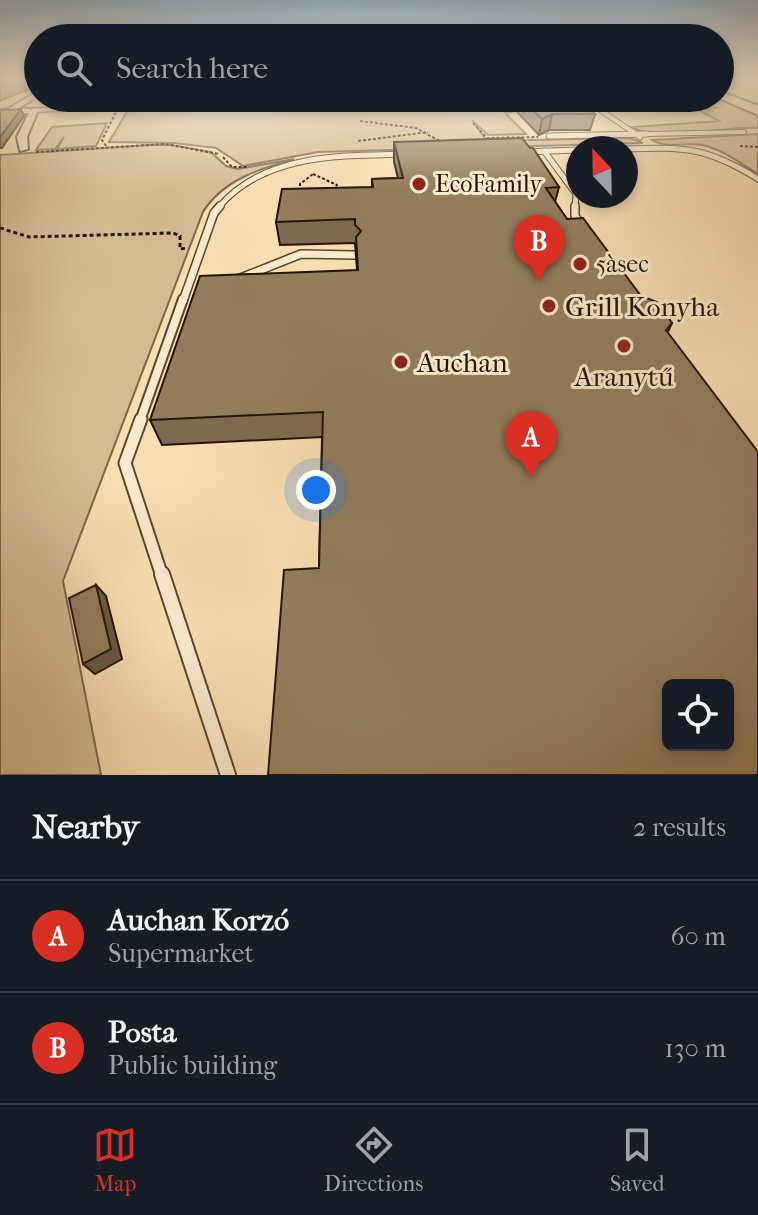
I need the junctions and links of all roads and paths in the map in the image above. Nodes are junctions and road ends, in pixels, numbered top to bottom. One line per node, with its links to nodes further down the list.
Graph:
1 (32, 115): 15 (street)
2 (114, 115): 13 (path)
3 (607, 115): 10 (lane)
4 (360, 121): 6 (path)
5 (473, 123): 8 (path)
6 (428, 132): 11 (path); 12 (path)
7 (744, 132): 10 (lane)
8 (549, 136): 9 (lane)
9 (566, 136)
10 (638, 136): 14 (lane)
11 (355, 142)
12 (446, 145)
13 (109, 147): 15 (path); 20 (path)
14 (656, 148): 16 (lane); 24 (lane)
15 (26, 149)
16 (638, 149)
17 (566, 150): 18 (lane)
18 (544, 151): 19 (lane); 28 (lane)
19 (514, 152)
20 (219, 154)
21 (411, 154): 22 (lane)
22 (301, 161): 23 (path); 29 (lane)
23 (313, 174): 25 (path); 26 (path)
24 (758, 179)
25 (322, 192)
26 (306, 193)
27 (0, 228): 29 (path)
28 (588, 234)
29 (202, 248): 32 (lane)
30 (355, 255): 31 (lane)
31 (233, 281)
32 (228, 775)

